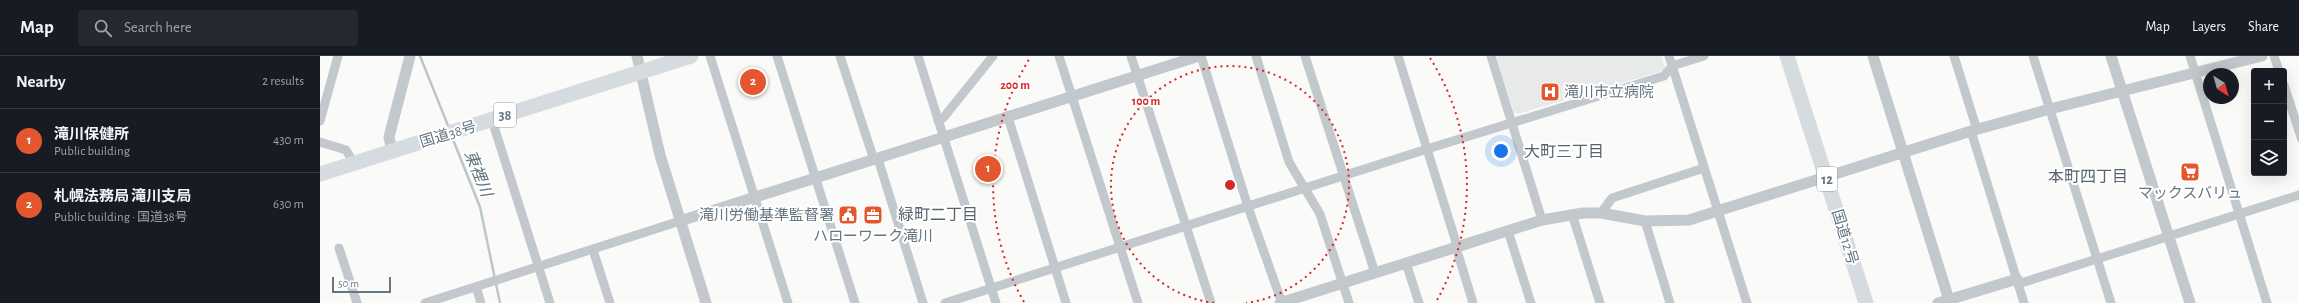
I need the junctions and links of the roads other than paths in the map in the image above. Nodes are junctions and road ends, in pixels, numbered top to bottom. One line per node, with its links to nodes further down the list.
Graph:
1 (338, 56): 38 (street)
2 (410, 56): 46 (street)
3 (637, 56): 29 (street)
4 (691, 56): 29 (highway, 国道38号 / 38)
5 (710, 56): 57 (street)
6 (777, 56): 53 (street)
7 (840, 56): 48 (street)
8 (918, 56): 39 (street)
9 (993, 56): 39 (street)
10 (1059, 56): 34 (street)
11 (1131, 56): 31 (street)
12 (1200, 56): 31 (street); 58 (street)
13 (1256, 56): 55 (street)
14 (1305, 56): 52 (street)
15 (1398, 56): 45 (street)
16 (1491, 56): 40 (street)
17 (1669, 56): 27 (street)
18 (1704, 56): 27 (street)
19 (1787, 56): 54 (highway, 国道12号 / 12)
20 (1873, 56): 47 (street)
21 (1954, 56): 41 (street)
22 (2033, 56): 35 (street)
23 (2111, 56): 32 (street)
24 (2190, 56): 30 (street)
25 (2262, 56): 30 (street)
26 (2274, 56): 28 (street)
27 (1672, 66): 40 (street); 50 (street)
28 (2278, 68)
29 (640, 72): 37 (highway, 国道38号 / 38); 65 (street)
30 (2195, 72): 32 (street); 62 (street)
31 (1137, 76): 34 (street); 66 (street)
32 (2122, 91): 35 (street); 68 (street)
33 (2287, 94): 42 (street)
34 (1072, 97): 36 (street); 71 (street)
35 (2050, 109): 41 (street); 73 (street)
36 (1008, 117): 43 (street); 76 (street)
37 (492, 120): 46 (highway, 国道38号 / 38); 75 (street)
38 (320, 121)
39 (938, 121): 43 (street)
40 (1512, 123): 45 (street); 63 (street)
41 (1974, 130): 47 (street); 78 (street)
42 (2299, 131)
43 (944, 137): 48 (street); 81 (street)
44 (320, 142): 49 (street)
45 (1427, 149): 52 (street); 69 (street)
46 (392, 151): 49 (highway, 国道38号 / 38)
47 (1902, 154): 54 (street); 82 (street)
48 (876, 159): 53 (street); 91 (street)
49 (354, 163): 51 (highway, 国道38号 / 38)
50 (1704, 168): 59 (street); 60 (street)
51 (320, 174)
52 (1344, 177): 55 (street); 77 (street)
53 (816, 178): 57 (street); 90 (street)
54 (1826, 178): 59 (street); 105 (highway, 国道12号 / 12)
55 (1306, 188): 58 (street); 79 (street)
56 (2299, 195): 62 (street)
57 (756, 198): 65 (street); 89 (street)
58 (1248, 207): 66 (street); 97 (street)
59 (1718, 211): 64 (street); 104 (street)
60 (1601, 213): 61 (street); 64 (street)
61 (1572, 214): 63 (street); 102 (street)
62 (2238, 214): 68 (street); 109 (street)
63 (1542, 220): 67 (street)
64 (1644, 221): 103 (street)
65 (680, 222): 72 (street); 88 (street)
66 (1185, 226): 71 (street); 96 (street)
67 (1508, 231): 69 (street); 101 (street)
68 (2169, 235): 73 (street); 108 (street)
69 (1456, 247): 74 (street); 100 (street)
70 (339, 248): 83 (street)
71 (1120, 248): 76 (street); 95 (street)
72 (593, 250): 75 (street); 87 (street)
73 (2097, 259): 78 (street); 107 (street)
74 (1406, 264): 77 (street); 99 (street)
75 (539, 267): 80 (street); 86 (street)
76 (1056, 268): 81 (street); 94 (street)
77 (1375, 273): 79 (street)
78 (2017, 281): 82 (street); 106 (street)
79 (1342, 283): 97 (street); 98 (street)
80 (476, 287): 84 (street); 85 (street)
81 (991, 289): 92 (street); 93 (street)
82 (1946, 302)
83 (357, 303)
84 (425, 303)
85 (481, 303)
86 (550, 303)
87 (610, 303)
88 (706, 303)
89 (788, 303)
90 (855, 303)
91 (923, 303)
92 (945, 303)
93 (996, 303)
94 (1066, 303)
95 (1138, 303)
96 (1211, 303)
97 (1281, 303)
98 (1348, 303)
99 (1419, 303)
100 (1473, 303)
101 (1531, 303)
102 (1600, 303)
103 (1670, 303)
104 (1747, 303)
105 (1866, 303)
106 (2024, 303)
107 (2111, 303)
108 (2190, 303)
109 (2266, 303)

